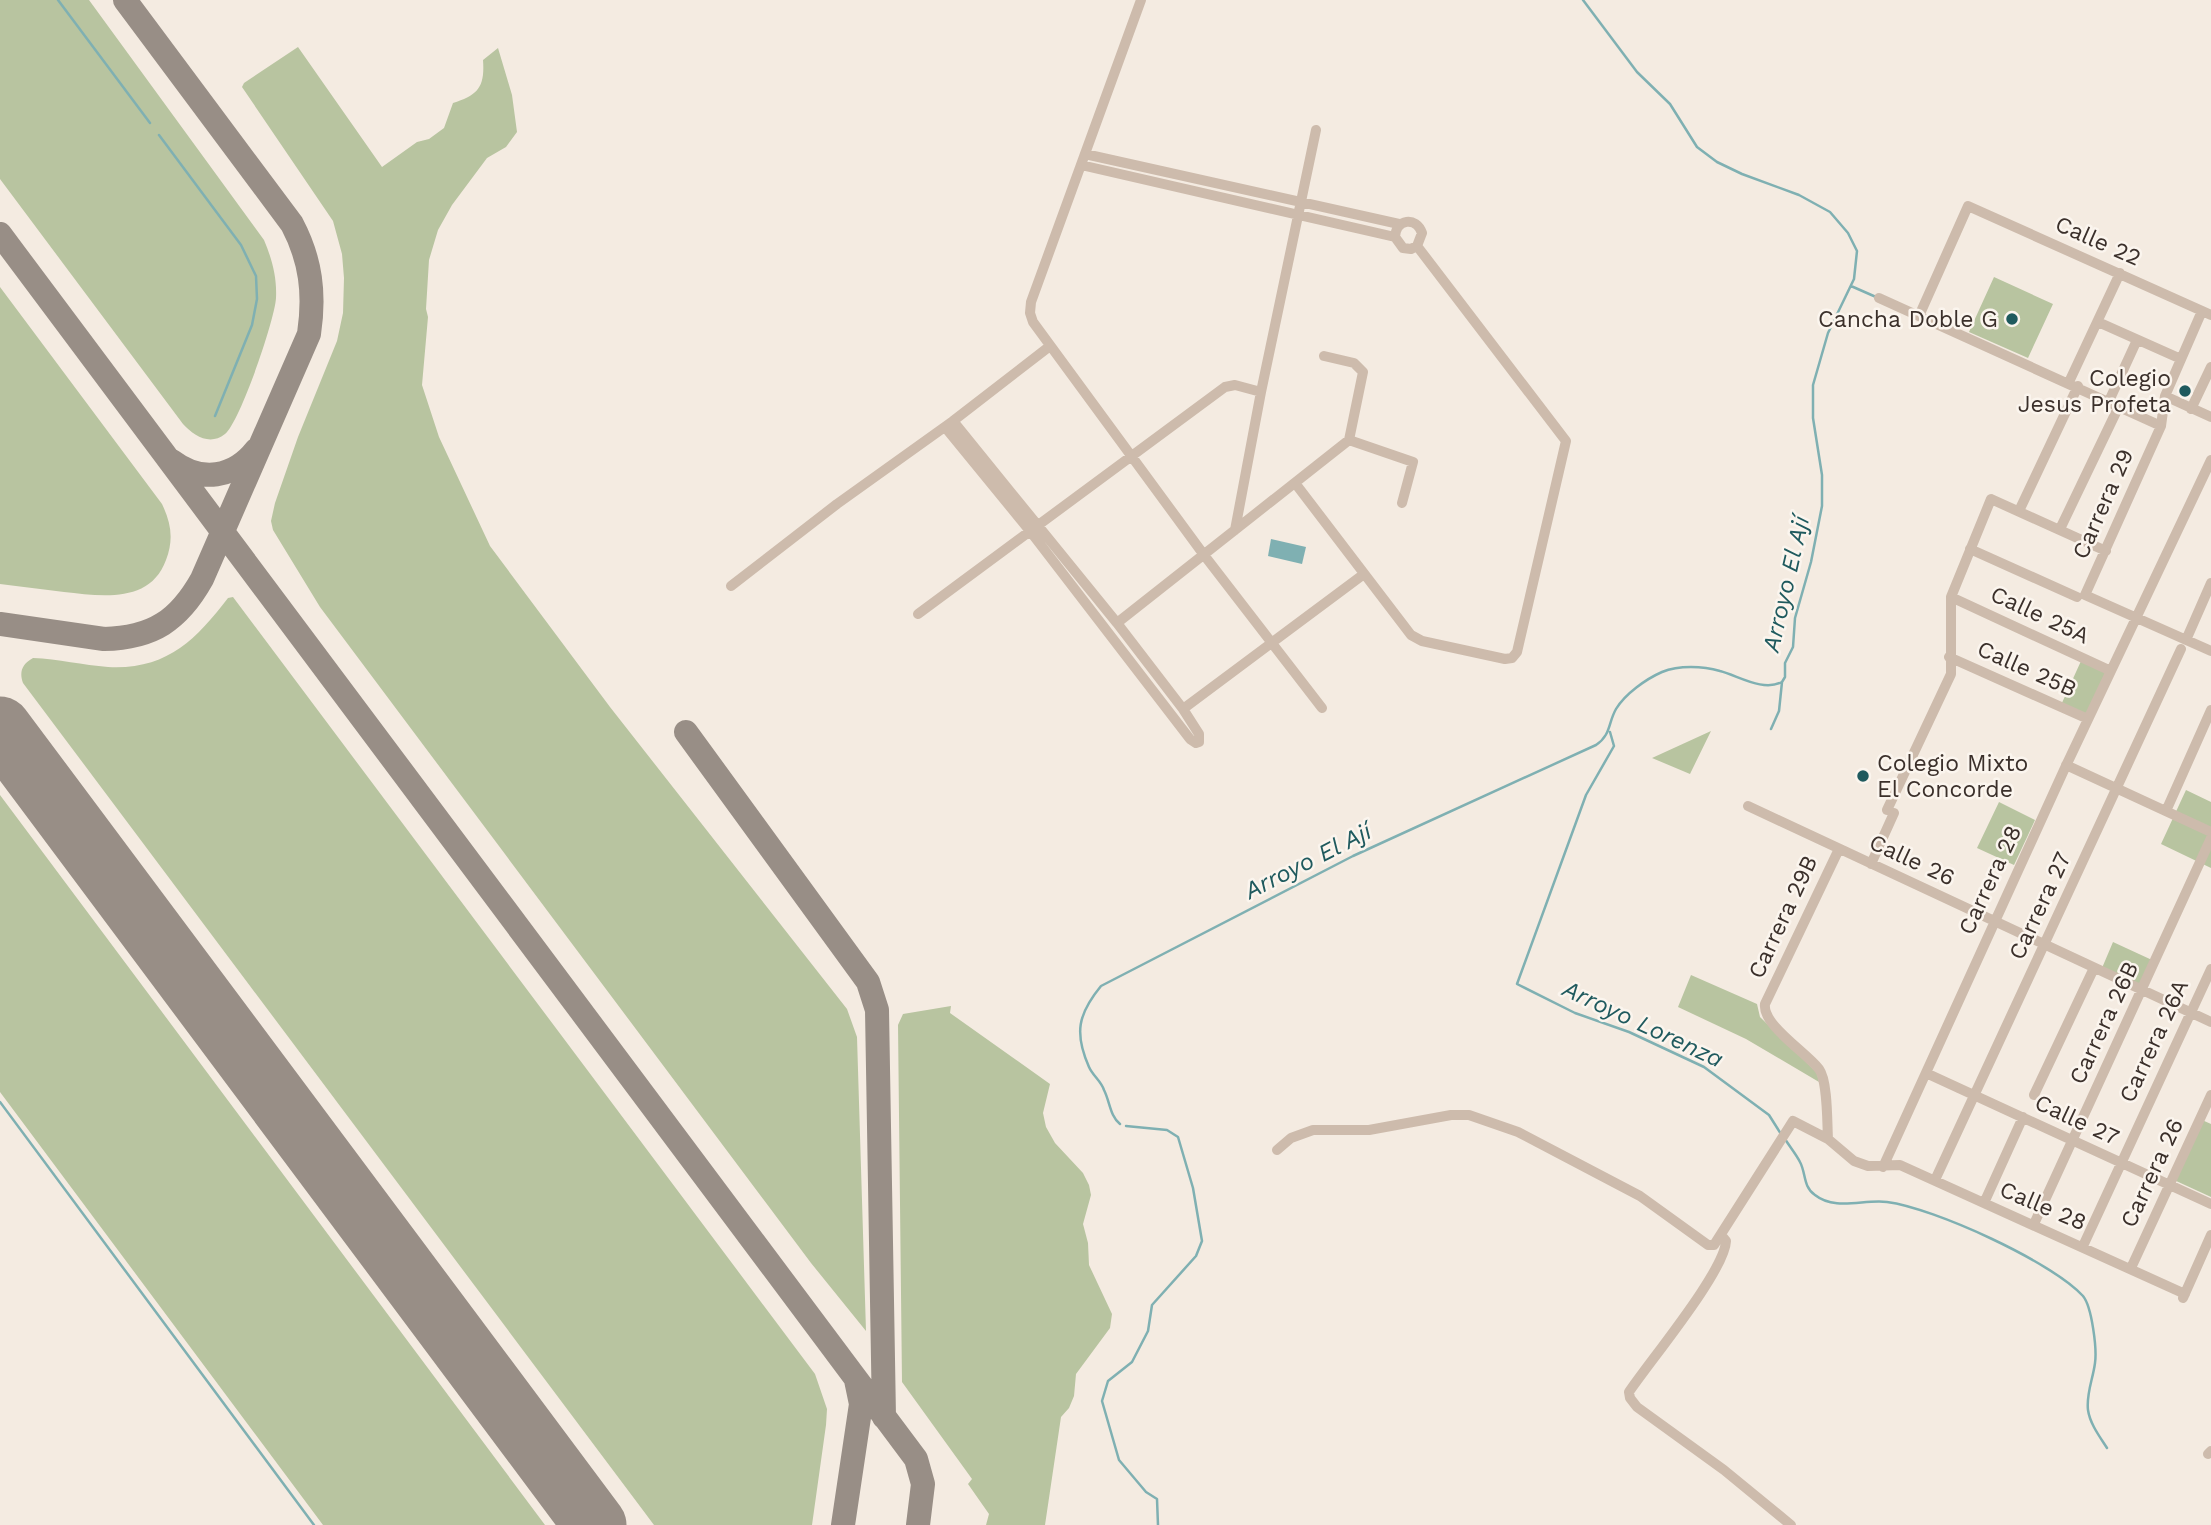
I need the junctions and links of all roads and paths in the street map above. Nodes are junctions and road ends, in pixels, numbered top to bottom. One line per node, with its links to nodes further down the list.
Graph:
1 (1141, 0): 3 (street)
2 (1316, 130): 5 (street)
3 (1085, 154): 4 (street); 5 (street)
4 (1081, 165): 6 (street); 16 (street)
5 (1301, 202): 6 (street); 7 (street)
6 (1299, 216): 8 (street); 21 (street)
7 (1399, 225): 8 (street); 9 (street)
8 (1395, 237): 9 (street)
9 (1417, 246): 40 (street)
10 (2120, 273): 12 (street, Calle 22); 13 (street, Calle 22); 14 (street)
11 (1880, 298): 13 (street)
12 (2206, 313): 18 (street, Carrera 29)
13 (1919, 316): 20 (street)
14 (2098, 322): 15 (street); 20 (street)
15 (2137, 340): 18 (street); 23 (street)
16 (1050, 346): 26 (street); 29 (street)
17 (1324, 356): 28 (street)
18 (2181, 359): 22 (street, Carrera 29)
19 (2211, 367): 24 (street)
20 (2073, 384): 23 (street); 33 (street)
21 (1261, 391): 29 (street); 36 (street)
22 (2165, 396): 24 (street); 27 (street, Carrera 29)
23 (2114, 403): 27 (street); 35 (street)
24 (2191, 408): 25 (street)
25 (2211, 417)
26 (949, 424): 34 (street); 42 (street)
27 (2161, 426): 38 (street, Carrera 29)
28 (1349, 440): 31 (street); 32 (street)
29 (1131, 457): 34 (street); 39 (street)
30 (2211, 460): 46 (street, Carrera 28)
31 (1295, 482): 36 (street); 40 (street)
32 (1402, 503)
33 (2019, 512): 35 (street); 37 (street)
34 (1033, 528): 45 (street); 47 (street); 54 (street)
35 (2060, 529): 38 (street)
36 (1235, 530): 39 (street)
37 (1970, 549): 43 (street); 44 (street)
38 (2106, 551): 43 (street, Carrera 29)
39 (1204, 555): 47 (street); 48 (street)
40 (1364, 574): 48 (street)
41 (2211, 583): 49 (street, Carrera 27)
42 (731, 586)
43 (2081, 596): 46 (street)
44 (1951, 597): 51 (street); 52 (street, Calle 25A)
45 (918, 614)
46 (2136, 619): 49 (street); 52 (street, Carrera 28)
47 (1117, 624): 54 (street)
48 (1272, 642): 53 (street); 54 (street)
49 (2183, 645): 50 (street); 58 (street, Carrera 27)
50 (2211, 651)
51 (1950, 657): 56 (street, Calle 25B); 64 (street)
52 (2111, 671): 56 (street, Carrera 28)
53 (1322, 708)
54 (1183, 709)
55 (2211, 710): 60 (street)
56 (2088, 719): 57 (street, Carrera 28)
57 (2066, 765): 58 (street); 65 (street, Carrera 28)
58 (2118, 789): 60 (street); 66 (street, Carrera 27)
59 (1748, 806): 63 (street, Calle 26)
60 (2166, 811): 61 (street)
61 (2211, 832)
62 (2211, 838): 69 (street, Carrera 26B)
63 (1839, 849): 64 (street, Calle 26); 77 (street, Carrera 29B)
64 (1871, 864): 65 (street, Calle 26)
65 (1994, 921): 66 (street, Calle 26); 72 (street, Carrera 28)
66 (2045, 945): 67 (street, Calle 26); 73 (street, Carrera 27)
67 (2094, 968): 69 (street, Calle 26); 74 (street)
68 (2211, 969): 70 (street, Carrera 26A)
69 (2142, 990): 70 (street, Calle 26); 78 (street, Carrera 26B)
70 (2191, 1013): 71 (street, Calle 26); 80 (street, Carrera 26A)
71 (2211, 1022)
72 (1926, 1073): 73 (street, Calle 27); 81 (street, Carrera 28)
73 (1975, 1095): 76 (street, Calle 27); 82 (street, Carrera 27)
74 (2034, 1095)
75 (2211, 1095): 83 (street, Carrera 26)
76 (2023, 1117): 78 (street, Calle 27); 84 (street)
77 (1828, 1139): 81 (street, Calle 28); 87 (street, Calle 28)
78 (2073, 1141): 80 (street, Calle 27); 86 (street, Carrera 26B)
79 (1277, 1150): 87 (street)
80 (2121, 1163): 83 (street, Calle 27); 89 (street, Carrera 26A)
81 (1883, 1167): 82 (street, Calle 28)
82 (1936, 1180): 84 (street, Calle 28)
83 (2169, 1185): 85 (street, Calle 27); 90 (street, Carrera 26)
84 (1984, 1203): 86 (street, Calle 28)
85 (2211, 1204)
86 (2034, 1224): 89 (street, Calle 28)
87 (1721, 1235): 91 (street)
88 (2211, 1236): 90 (street, Calle 28)
89 (2083, 1246): 90 (street, Calle 28)
90 (2131, 1268)
91 (1791, 1525)

